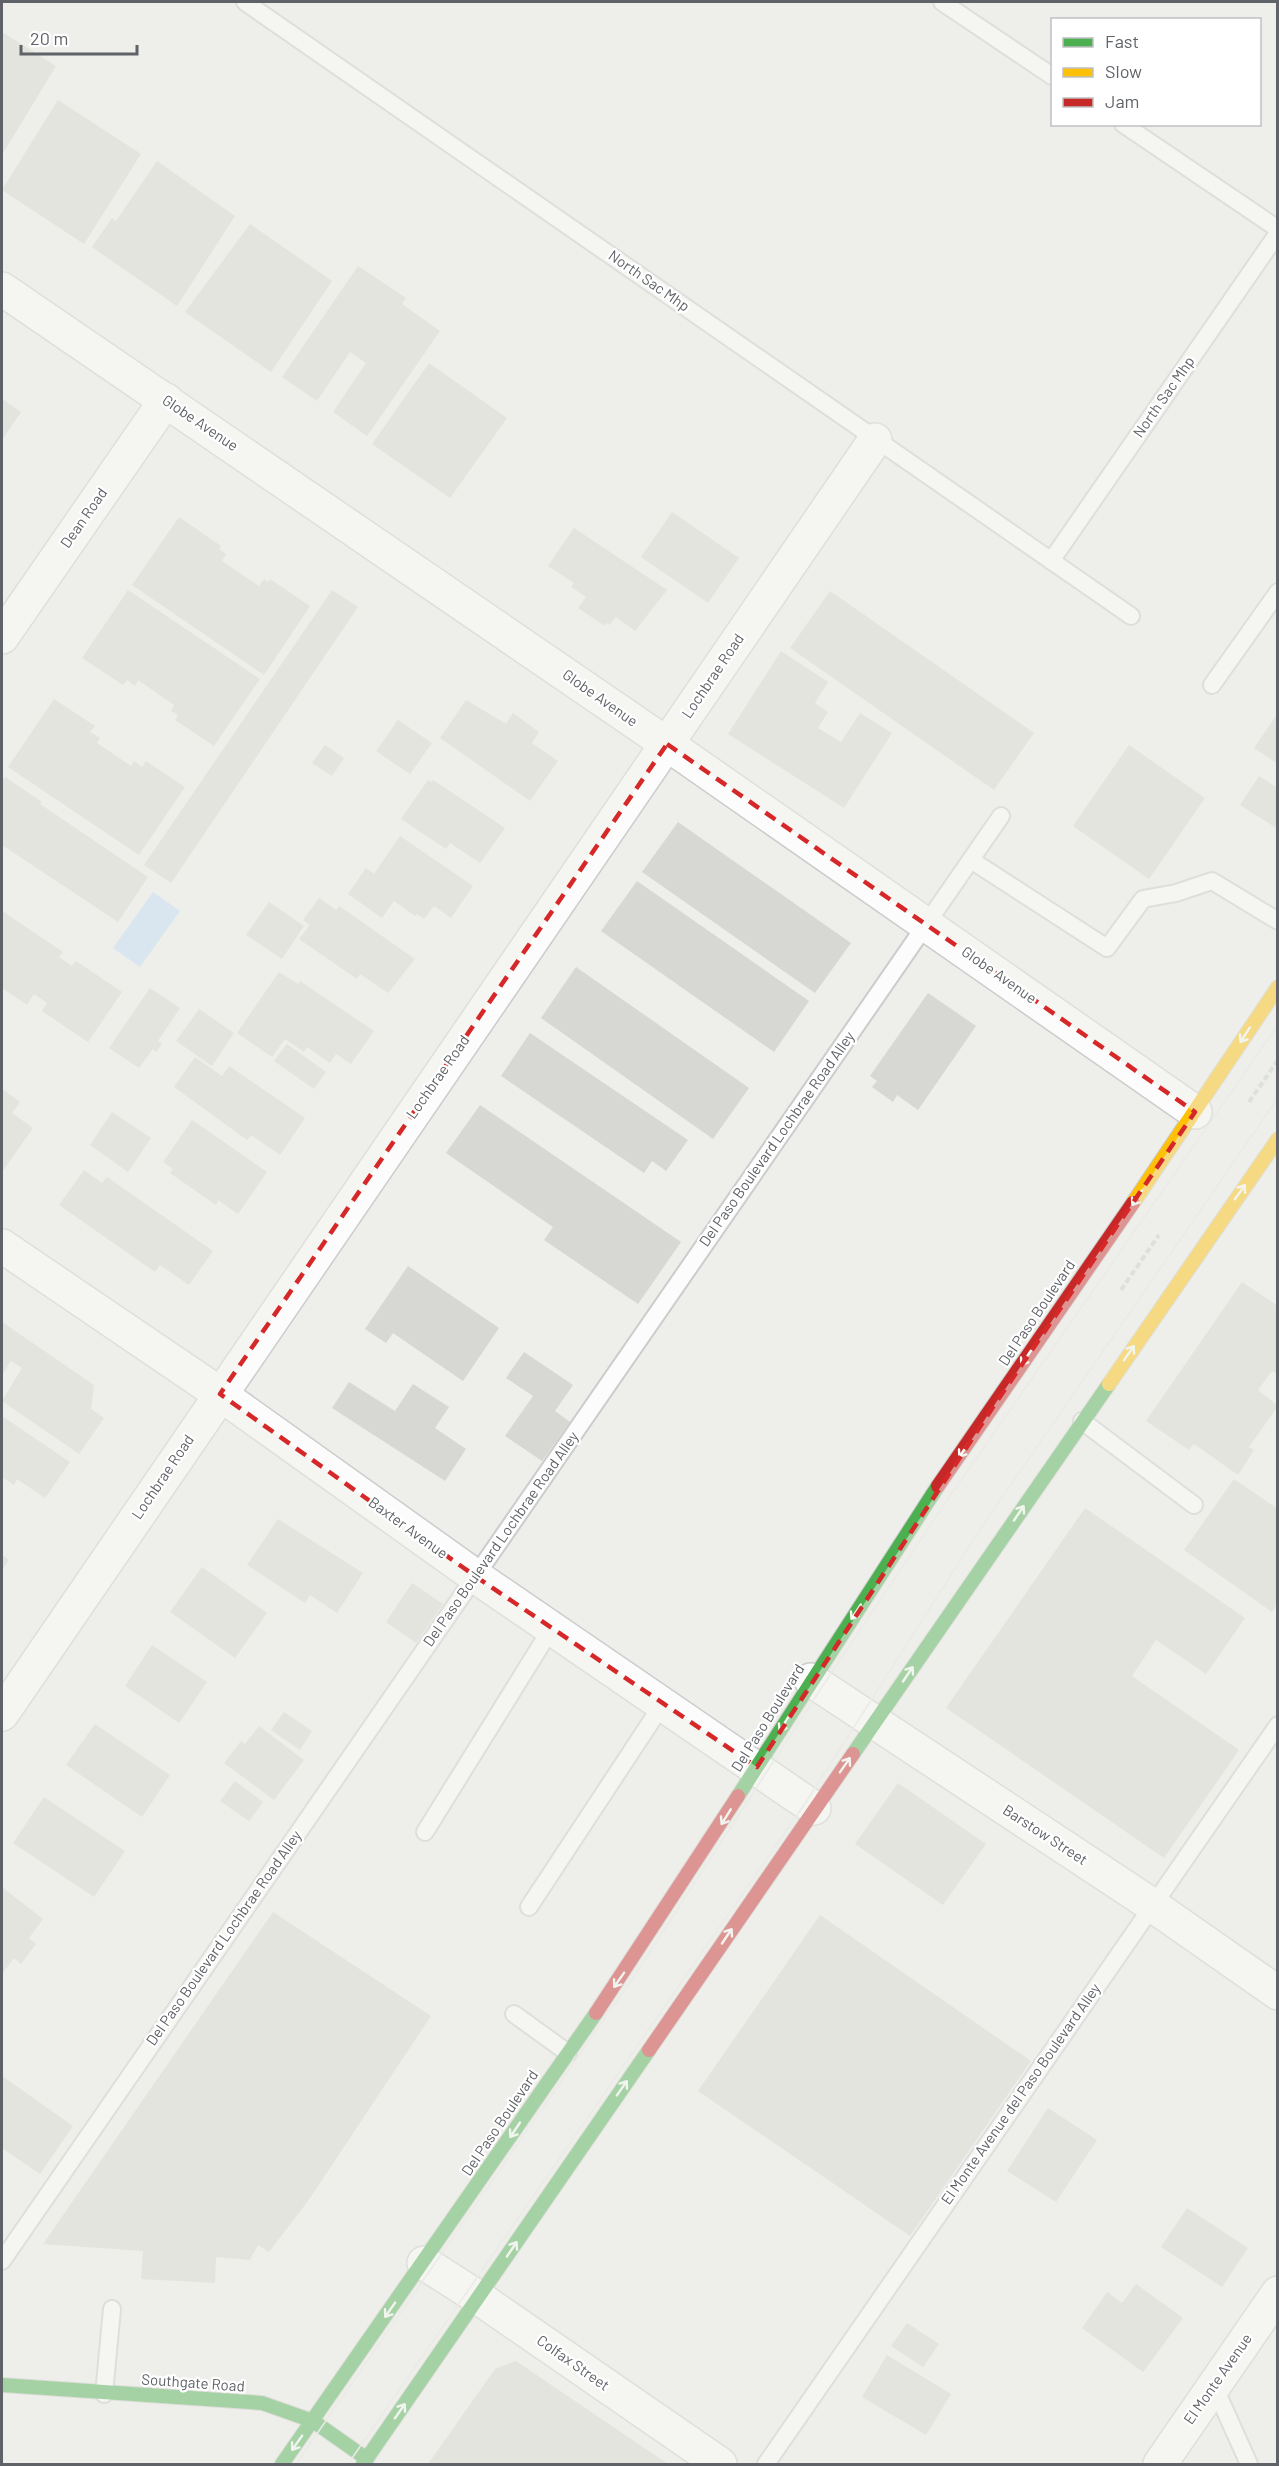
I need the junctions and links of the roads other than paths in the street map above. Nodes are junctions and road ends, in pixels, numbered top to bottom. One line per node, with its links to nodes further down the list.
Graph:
1 (245, 2): 8 (lane, North Sac Mhp)
2 (942, 2): 3 (lane)
3 (1051, 75)
4 (1127, 126): 5 (lane, North Sac Mhp)
5 (1278, 231): 9 (lane, North Sac Mhp)
6 (2, 289): 7 (street, Globe Avenue)
7 (166, 400): 12 (street, Dean Road); 14 (street, Globe Avenue)
8 (875, 440): 9 (lane, North Sac Mhp); 14 (street, Lochbrae Road)
9 (1052, 561): 11 (lane, North Sac Mhp)
10 (1278, 592): 13 (lane)
11 (1131, 616)
12 (2, 637)
13 (1212, 685)
14 (667, 744): 18 (street, Globe Avenue); 23 (street, Lochbrae Road)
15 (1001, 816): 16 (lane, Del Paso Boulevard Lochbrae Road Alley)
16 (971, 860): 17 (lane); 18 (lane, Del Paso Boulevard Lochbrae Road Alley)
17 (1278, 921)
18 (926, 924): 20 (street, Globe Avenue); 26 (lane, Del Paso Boulevard Lochbrae Road Alley)
19 (1278, 987): 20 (main road, Del Paso Boulevard, one-way to 20)
20 (1195, 1112): 28 (main road, Del Paso Boulevard, one-way to 28)
21 (1278, 1139): 24 (main road, one-way to 21)
22 (2, 1246): 23 (street, Baxter Avenue)
23 (220, 1394): 26 (street, Baxter Avenue); 30 (street, Lochbrae Road)
24 (1082, 1421): 25 (lane); 31 (main road, one-way to 24)
25 (1194, 1505)
26 (475, 1576): 27 (street, Baxter Avenue); 41 (lane, Del Paso Boulevard Lochbrae Road Alley)
27 (551, 1629): 29 (street, Baxter Avenue); 35 (lane)
28 (811, 1680): 31 (street, Barstow Street); 33 (main road, Del Paso Boulevard, one-way to 33)
29 (662, 1705): 33 (street, Baxter Avenue); 37 (lane)
30 (2, 1714)
31 (875, 1722): 34 (main road, one-way to 31); 36 (street, Barstow Street)
32 (1278, 1725): 36 (lane, El Monte Avenue del Paso Boulevard Alley)
33 (757, 1767): 34 (street, Baxter Avenue); 40 (main road, Del Paso Boulevard, one-way to 40)
34 (814, 1808): 44 (main road, one-way to 34)
35 (425, 1832)
36 (1152, 1905): 38 (street, Barstow Street); 53 (lane, El Monte Avenue del Paso Boulevard Alley)
37 (529, 1907)
38 (1278, 1993)
39 (514, 2014): 40 (lane)
40 (567, 2053): 42 (main road, Del Paso Boulevard, one-way to 42)
41 (2, 2261)
42 (424, 2262): 44 (street, Colfax Street); 49 (main road, Del Paso Boulevard, one-way to 49)
43 (1278, 2293): 47 (street, El Monte Avenue)
44 (479, 2298): 50 (main road, one-way to 44); 52 (street, Colfax Street)
45 (112, 2309): 48 (lane)
46 (2, 2385): 48 (main road, Southgate Road)
47 (1214, 2385): 54 (street, El Monte Avenue); 55 (lane)
48 (104, 2394): 49 (main road, Southgate Road)
49 (312, 2421): 50 (main road, Southgate Road); 51 (main road, Del Paso Boulevard, one-way to 51)
50 (365, 2462)
51 (282, 2464)
52 (720, 2464)
53 (766, 2464)
54 (1160, 2464)
55 (1249, 2464)

